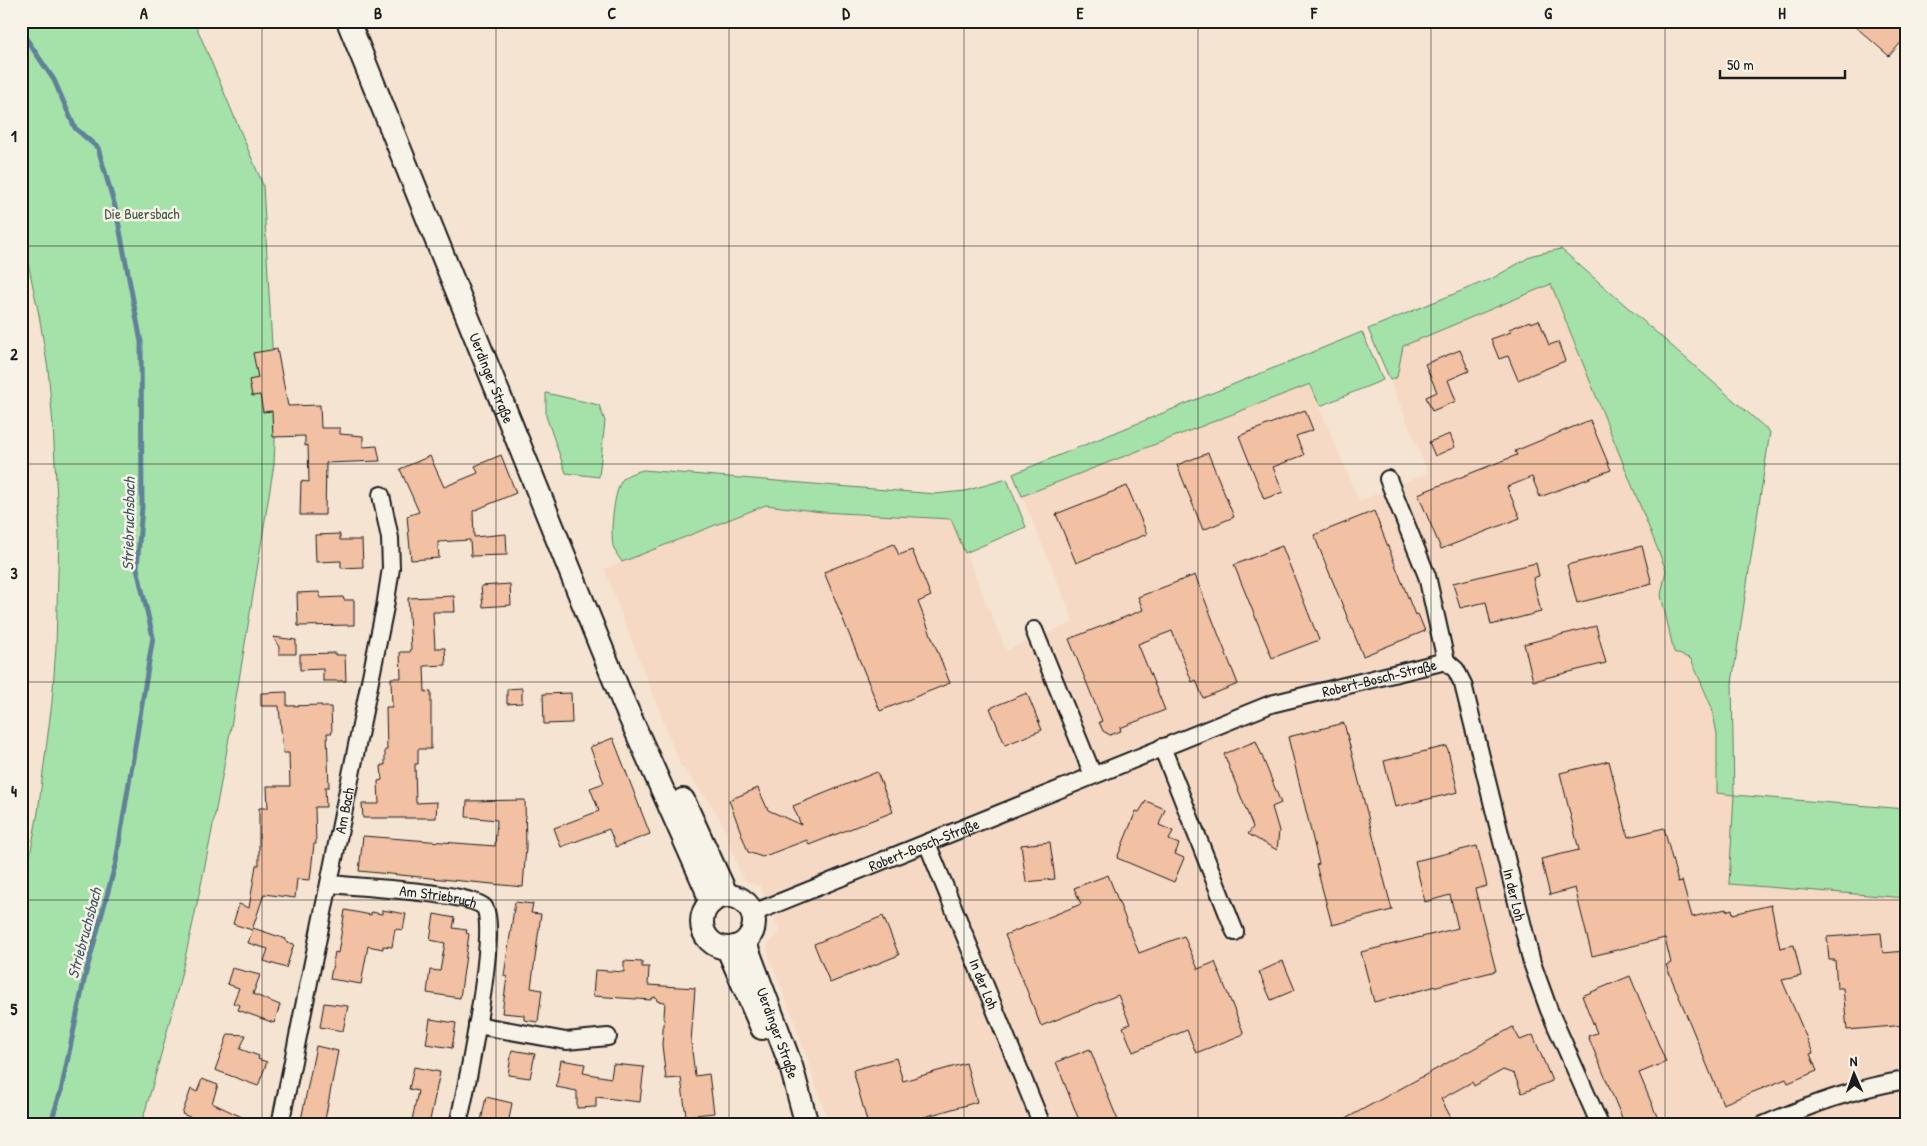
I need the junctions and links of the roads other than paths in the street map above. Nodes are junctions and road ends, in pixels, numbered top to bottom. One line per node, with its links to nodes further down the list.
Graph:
1 (348, 21): 10 (street, Uerdinger Straße)
2 (1388, 480): 5 (street, Robert-Bosch-Straße)
3 (381, 495): 9 (street, Am Bach)
4 (1034, 630): 7 (street)
5 (1446, 661): 6 (street, Robert-Bosch-Straße); 22 (street, In der Loh)
6 (1162, 747): 7 (street, Robert-Bosch-Straße); 12 (street)
7 (1093, 775): 8 (street, Robert-Bosch-Straße)
8 (921, 846): 11 (street, Robert-Bosch-Straße); 21 (street, In der Loh)
9 (330, 884): 14 (street, Am Striebruch); 17 (street, Am Bach)
10 (719, 899): 11 (street); 13 (street)
11 (753, 913): 13 (street)
12 (1235, 932)
13 (736, 946): 19 (street, Uerdinger Straße); 20 (street, Uerdinger Straße)
14 (477, 1025): 15 (street); 18 (street, Am Striebruch)
15 (608, 1037)
16 (1906, 1080): 23 (street)
17 (280, 1125)
18 (458, 1125)
19 (791, 1125)
20 (807, 1125)
21 (1042, 1125)
22 (1600, 1125)
23 (1763, 1125)

